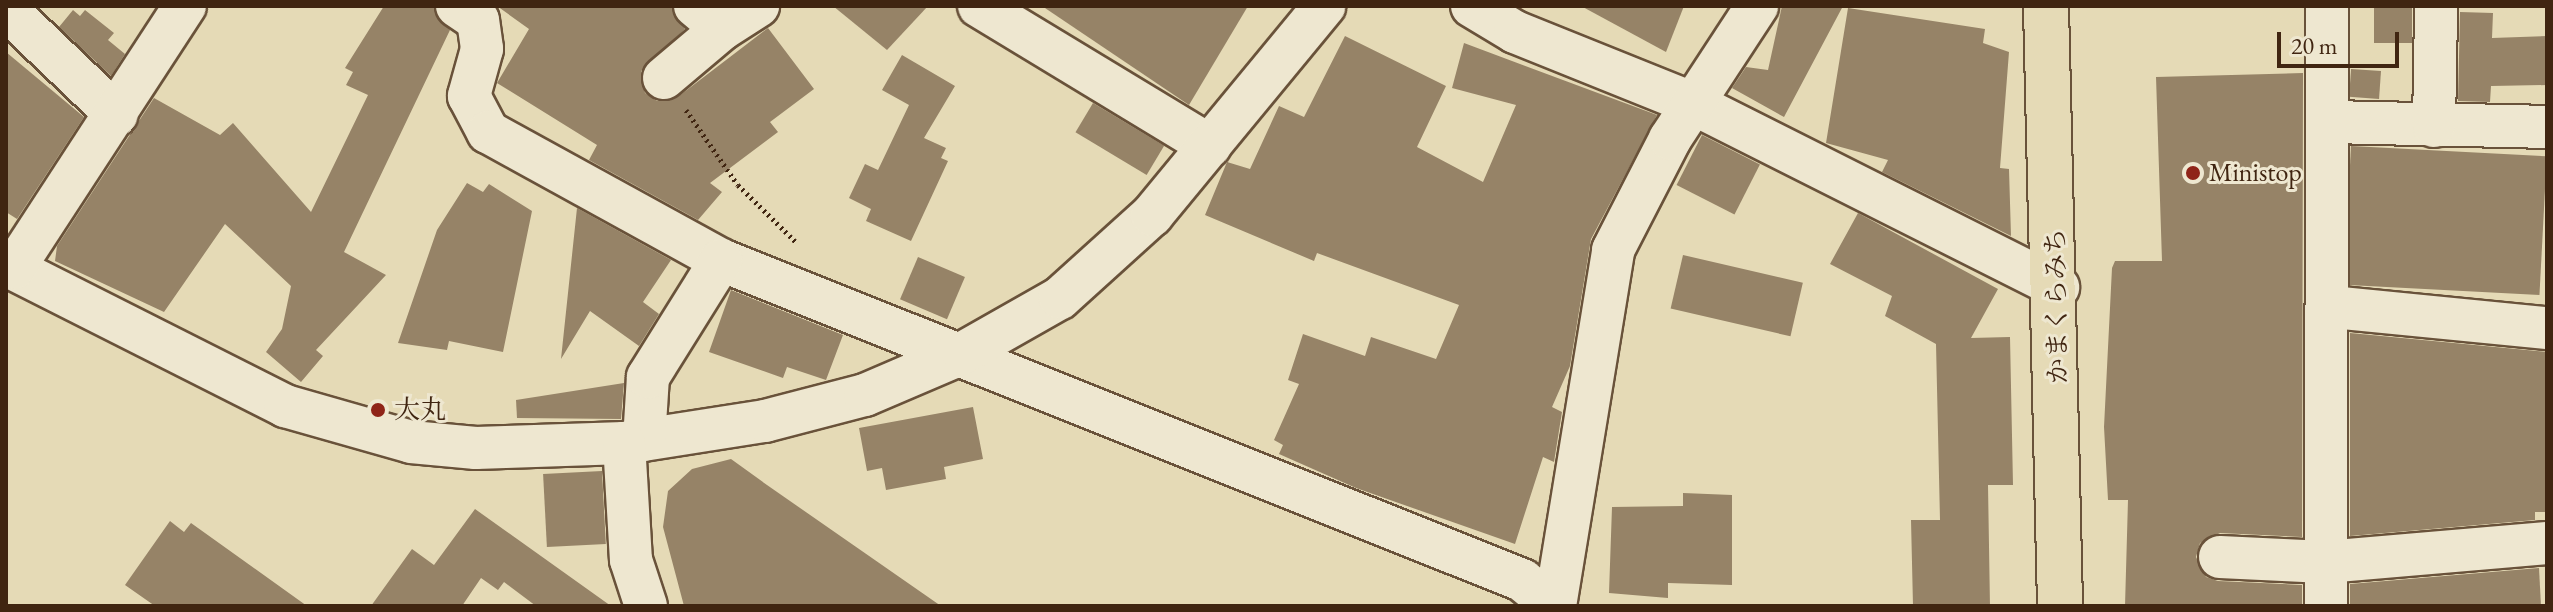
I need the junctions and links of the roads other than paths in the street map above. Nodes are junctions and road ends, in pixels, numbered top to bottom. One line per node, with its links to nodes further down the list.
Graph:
1 (185, 6): 15 (street)
2 (457, 6): 20 (street)
3 (758, 6): 12 (street)
4 (979, 6): 19 (street)
5 (1324, 6): 19 (street)
6 (1472, 6): 14 (street)
7 (1757, 6): 14 (street)
8 (2046, 6): 22 (main road, かまくらみち)
9 (2327, 6): 16 (street)
10 (2436, 6): 17 (street)
11 (6, 9): 15 (street)
12 (708, 18): 13 (street)
13 (664, 78)
14 (1692, 103): 22 (street); 31 (street)
15 (117, 115): 21 (street)
16 (2330, 122): 17 (street); 23 (street)
17 (2434, 126): 18 (street)
18 (2547, 127)
19 (1210, 146): 25 (street)
20 (721, 260): 25 (street); 26 (street)
21 (10, 266): 26 (street)
22 (2058, 287): 32 (main road, かまくらみち)
23 (2331, 307): 24 (street); 29 (street)
24 (2547, 328)
25 (963, 353): 26 (street); 31 (street)
26 (634, 442): 30 (street)
27 (2547, 543): 29 (street)
28 (2220, 557): 29 (street)
29 (2325, 562): 33 (street)
30 (646, 606)
31 (1554, 606)
32 (2060, 606)
33 (2326, 606)

